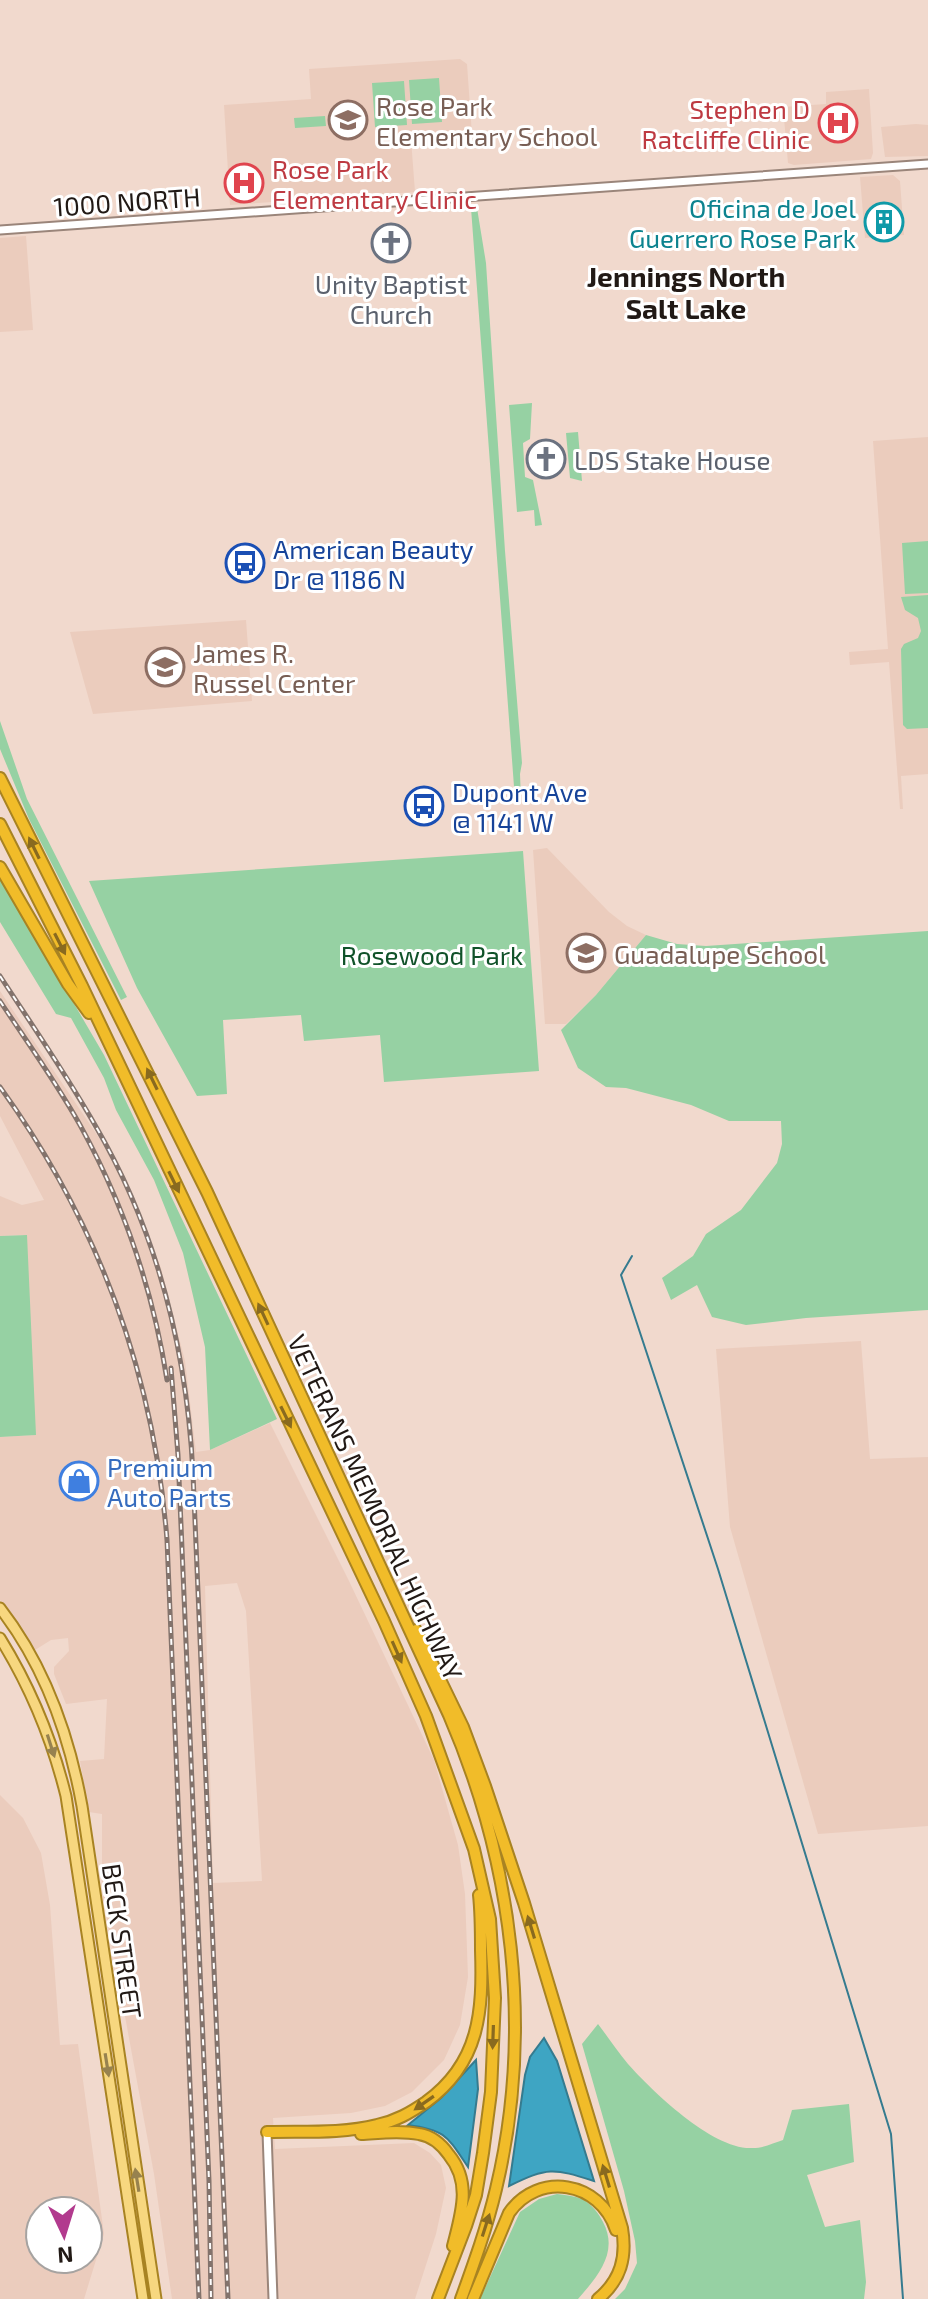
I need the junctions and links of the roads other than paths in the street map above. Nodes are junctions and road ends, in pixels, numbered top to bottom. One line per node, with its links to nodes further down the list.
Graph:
1 (928, 164): 2 (street, 1000 NORTH)
2 (0, 230)
3 (0, 778): 7 (highway, VETERANS MEMORIAL HIGHWAY, one-way to 3)
4 (0, 824): 6 (highway, VETERANS MEMORIAL HIGHWAY, one-way to 6)
5 (0, 867): 6 (highway)
6 (104, 1034): 10 (highway, VETERANS MEMORIAL HIGHWAY, one-way to 10)
7 (389, 1589): 16 (highway, VETERANS MEMORIAL HIGHWAY, one-way to 7); 18 (highway, one-way to 7)
8 (0, 1608): 12 (main road, BECK STREET, one-way to 8)
9 (0, 1638): 13 (main road, BECK STREET, one-way to 13)
10 (474, 1849): 11 (highway, one-way to 11); 15 (highway, VETERANS MEMORIAL HIGHWAY, one-way to 15)
11 (267, 2135): 14 (street); 15 (highway)
12 (156, 2298)
13 (143, 2299)
14 (273, 2299)
15 (436, 2299)
16 (461, 2299)
17 (473, 2299): 18 (highway)
18 (598, 2299)

